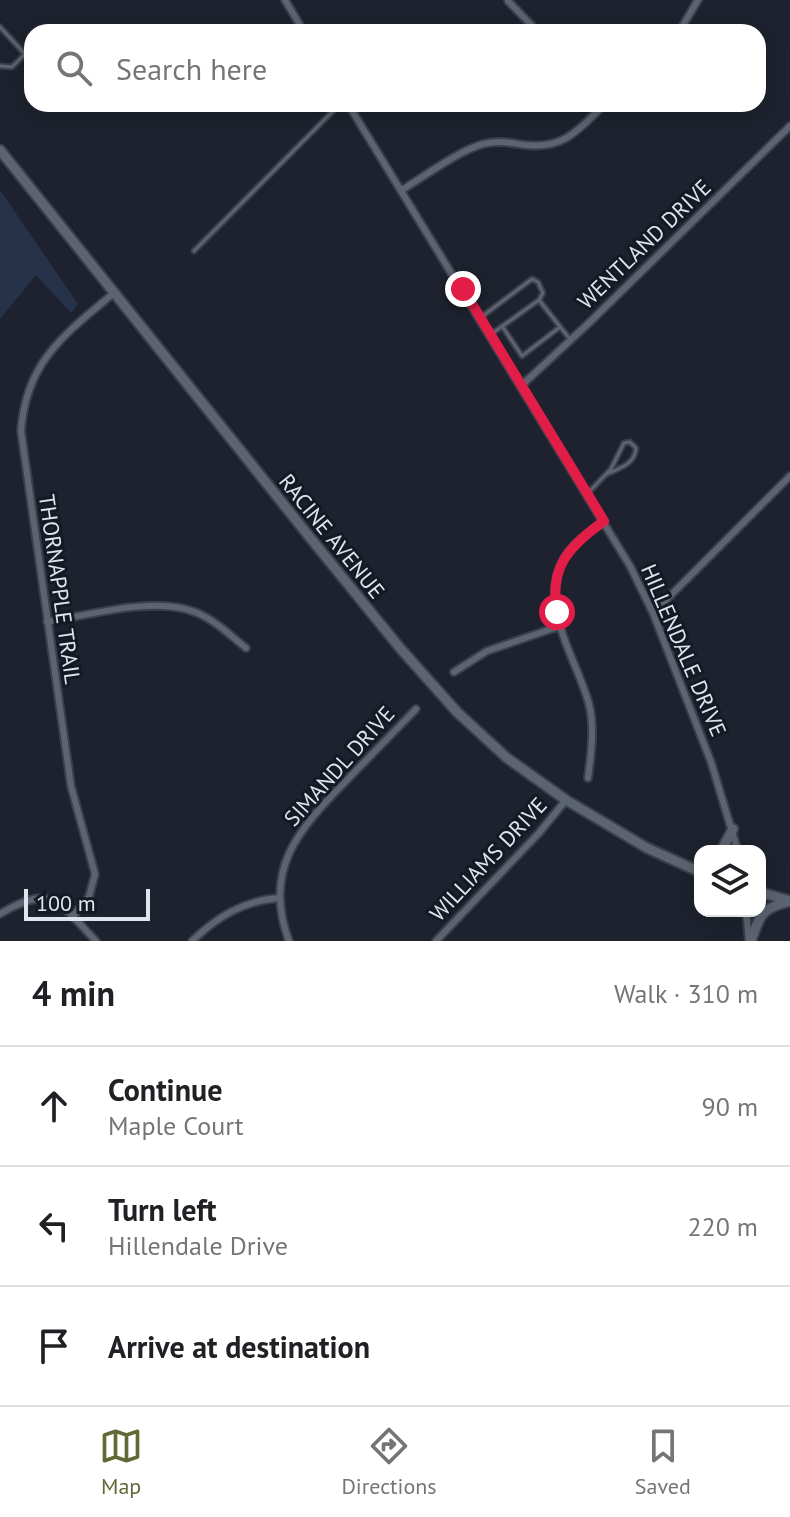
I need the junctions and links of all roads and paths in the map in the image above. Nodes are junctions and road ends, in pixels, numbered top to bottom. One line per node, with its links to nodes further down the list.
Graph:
1 (698, 0): 6 (street)
2 (287, 1): 4 (street)
3 (508, 1): 5 (street)
4 (300, 24)
5 (530, 24)
6 (684, 24)
7 (0, 27): 8 (lane)
8 (24, 53)
9 (24, 55): 10 (lane)
10 (0, 66)
11 (332, 112): 17 (lane)
12 (353, 112): 16 (street, HILLENDALE DRIVE)
13 (597, 112): 16 (street)
14 (790, 126): 24 (street, WENTLAND DRIVE)
15 (0, 150): 18 (main road, RACINE AVENUE)
16 (402, 190): 20 (street, HILLENDALE DRIVE)
17 (194, 251)
18 (115, 292): 31 (street, THORNAPPLE TRAIL); 37 (main road, RACINE AVENUE)
19 (539, 300): 20 (lane); 21 (lane); 22 (lane)
20 (480, 318): 23 (street, HILLENDALE DRIVE)
21 (502, 326): 22 (lane); 23 (lane)
22 (560, 327): 24 (lane)
23 (490, 335): 25 (street, HILLENDALE DRIVE)
24 (570, 341): 25 (street, WENTLAND DRIVE)
25 (522, 385): 28 (street, HILLENDALE DRIVE)
26 (607, 474): 26 (lane); 28 (lane)
27 (790, 476): 30 (street)
28 (587, 494): 29 (street, HILLENDALE DRIVE)
29 (604, 521): 30 (street, HILLENDALE DRIVE); 32 (street)
30 (653, 613): 38 (street, HILLENDALE DRIVE)
31 (47, 622): 33 (street); 46 (street, THORNAPPLE TRAIL)
32 (560, 626): 34 (street); 36 (street)
33 (246, 648)
34 (454, 672)
35 (416, 709): 43 (street, SIMANDL DRIVE)
36 (588, 778)
37 (566, 800): 41 (main road, RACINE AVENUE); 51 (street, WILLIAMS DRIVE)
38 (733, 829): 39 (main road); 40 (street, HILLENDALE DRIVE)
39 (724, 845)
40 (737, 845)
41 (694, 868)
42 (766, 894): 44 (main road)
43 (278, 898): 49 (street); 50 (street, SIMANDL DRIVE)
44 (790, 901): 52 (main road)
45 (0, 914): 46 (street)
46 (73, 916): 48 (street)
47 (747, 917): 52 (street)
48 (96, 941)
49 (192, 941)
50 (289, 941)
51 (436, 941)
52 (750, 941)

